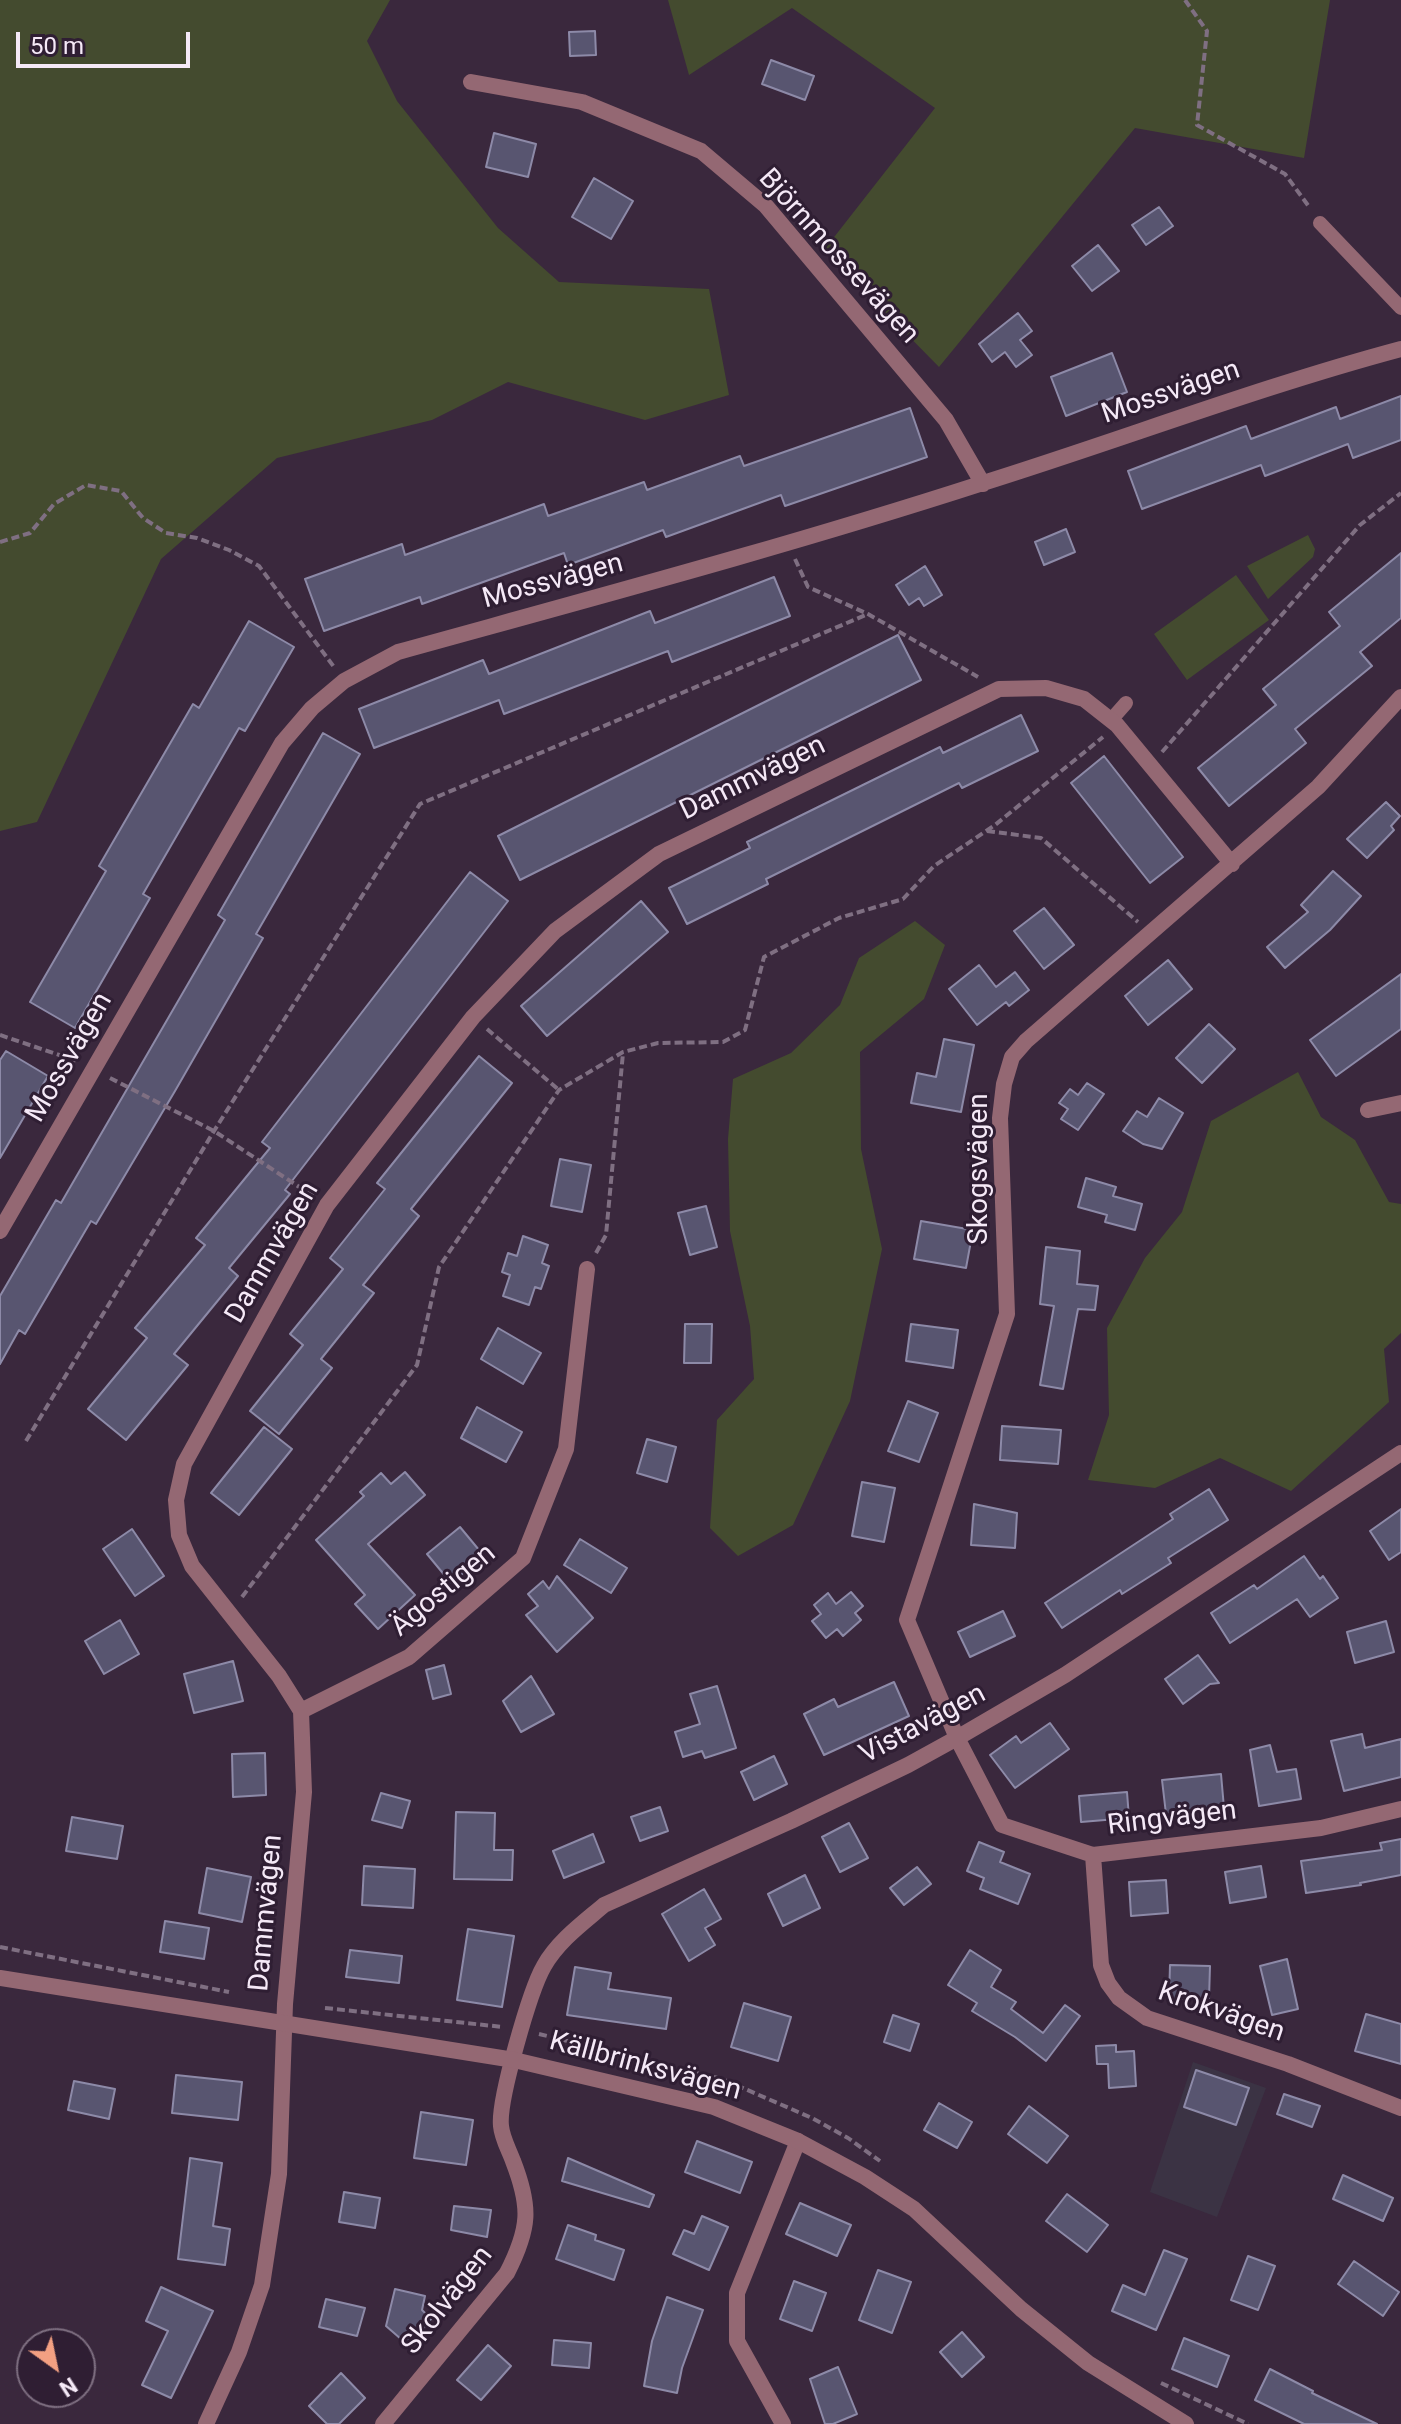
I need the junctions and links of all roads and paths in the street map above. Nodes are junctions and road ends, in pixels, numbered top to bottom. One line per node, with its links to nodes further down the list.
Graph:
1 (1185, 0): 3 (path)
2 (471, 82): 6 (street, Björnmossevägen)
3 (1320, 223): 4 (lane)
4 (1401, 308)
5 (1401, 349): 6 (street, Mossvägen)
6 (983, 484): 23 (street, Mossvägen)
7 (1401, 493): 16 (path)
8 (0, 542): 11 (path)
9 (794, 557): 10 (path)
10 (868, 614): 12 (path); 27 (path)
11 (334, 668)
12 (999, 689): 15 (street, Dammvägen); 20 (street, Dammvägen)
13 (1401, 697): 18 (street, Skogsvägen)
14 (1126, 703): 15 (lane)
15 (1114, 722): 16 (street, Dammvägen); 17 (path)
16 (1151, 765): 18 (street, Dammvägen)
17 (987, 831): 19 (path); 22 (path)
18 (1232, 864): 19 (street, Skogsvägen)
19 (1152, 933): 35 (street, Skogsvägen)
20 (473, 1017): 24 (path); 33 (street, Dammvägen)
21 (0, 1035): 23 (path)
22 (623, 1052): 24 (path); 30 (path)
23 (93, 1070): 27 (path); 29 (street, Mossvägen)
24 (559, 1090): 33 (path)
25 (1401, 1103): 26 (street)
26 (1368, 1110)
27 (214, 1131): 28 (path); 31 (path)
28 (300, 1187)
29 (0, 1231)
30 (587, 1269): 34 (street, Ägostigen)
31 (26, 1441)
32 (1401, 1453): 35 (street, Vistavägen)
33 (229, 1613): 34 (street, Dammvägen)
34 (301, 1711): 41 (street, Dammvägen)
35 (957, 1738): 37 (street, Ringvägen); 43 (street, Vistavägen)
36 (1401, 1809): 37 (street, Ringvägen)
37 (1093, 1855): 45 (street, Krokvägen)
38 (0, 1947): 40 (path)
39 (0, 1978): 42 (street, Källbrinksvägen)
40 (242, 1995)
41 (285, 2004): 42 (street, Dammvägen); 43 (path)
42 (285, 2025): 44 (street, Källbrinksvägen); 49 (street, Dammvägen)
43 (521, 2029): 44 (street, Vistavägen); 47 (path)
44 (514, 2060): 46 (street, Källbrinksvägen); 50 (street, Skolvägen)
45 (1401, 2108)
46 (798, 2141): 51 (street); 52 (street, Källbrinksvägen)
47 (883, 2163)
48 (1152, 2379): 53 (path)
49 (206, 2424)
50 (383, 2424)
51 (783, 2424)
52 (1186, 2424)
53 (1248, 2424)

